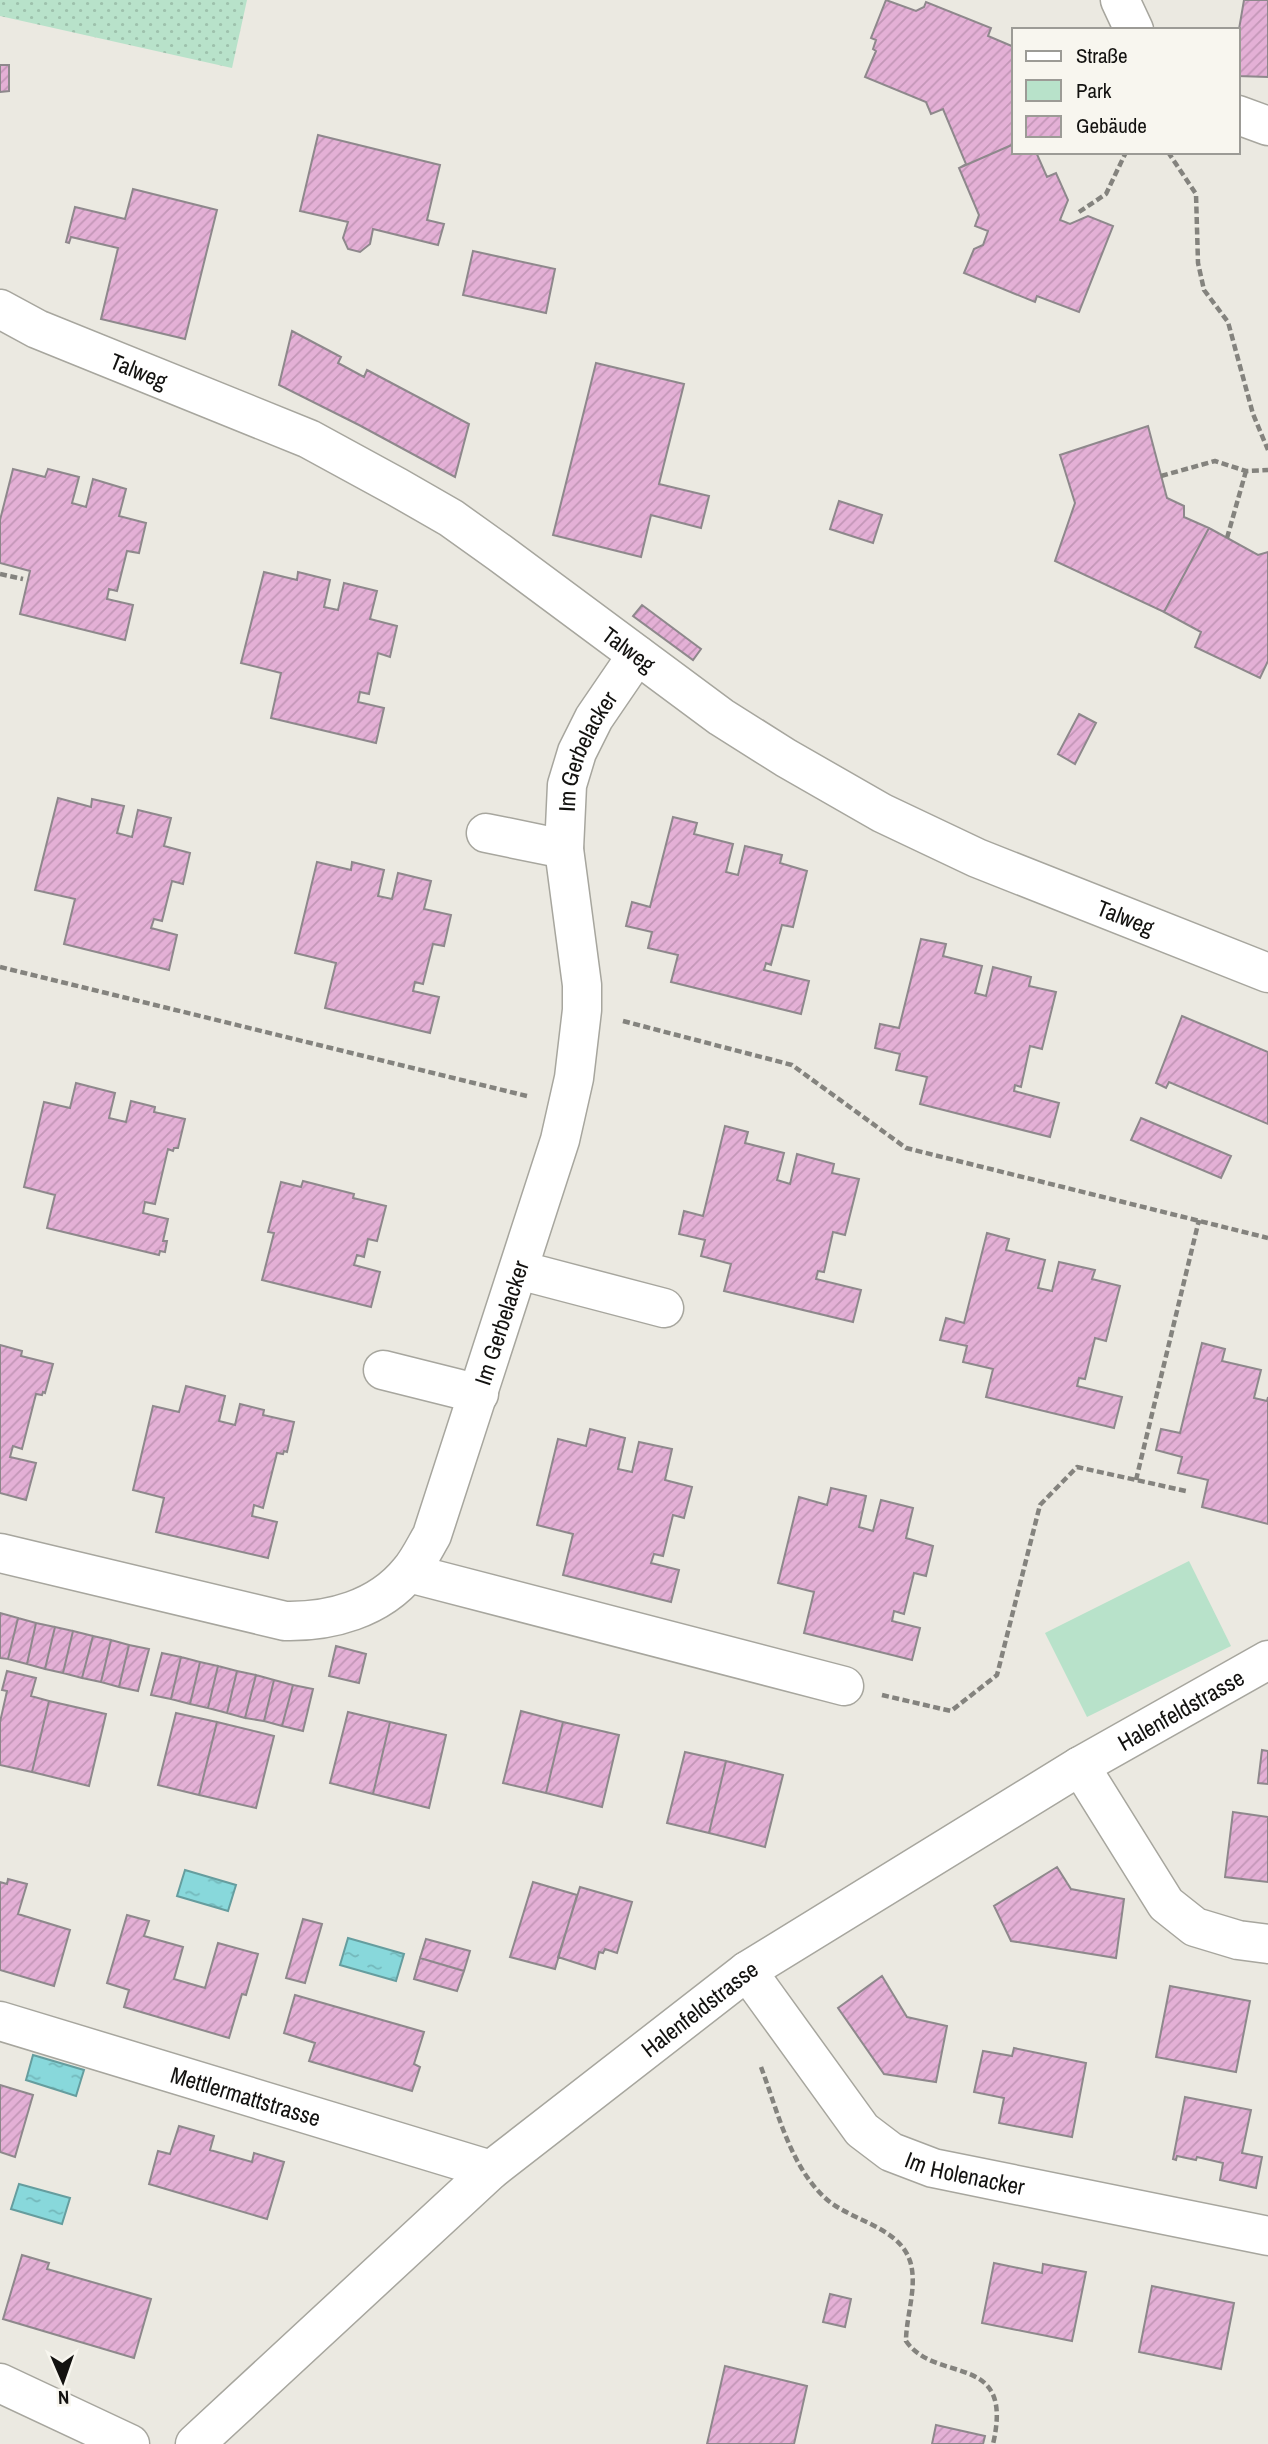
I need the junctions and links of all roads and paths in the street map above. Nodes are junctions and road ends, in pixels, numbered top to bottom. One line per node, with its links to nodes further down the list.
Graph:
1 (1120, 0): 2 (street)
2 (1133, 28)
3 (1240, 116): 4 (street)
4 (1268, 126)
5 (1125, 154): 7 (path)
6 (1169, 154): 9 (path)
7 (1079, 212)
8 (0, 309): 16 (street, Talweg)
9 (1268, 450)
10 (1268, 470): 11 (path)
11 (1246, 471): 12 (path); 13 (path)
12 (1161, 476)
13 (1227, 538)
14 (0, 574): 15 (path)
15 (23, 579)
16 (637, 655): 18 (street, Im Gerbelacker); 20 (street, Talweg)
17 (486, 833): 18 (street)
18 (564, 849): 21 (street, Im Gerbelacker)
19 (0, 967): 22 (path)
20 (1268, 973)
21 (582, 1010): 22 (street, Im Gerbelacker); 23 (path)
22 (569, 1106): 25 (street, Im Gerbelacker)
23 (1199, 1220): 24 (path); 29 (path)
24 (1268, 1238)
25 (519, 1270): 26 (street); 28 (street, Im Gerbelacker)
26 (664, 1308)
27 (383, 1370): 28 (street)
28 (479, 1394): 32 (street, Im Gerbelacker)
29 (1136, 1480): 30 (path); 34 (path)
30 (1186, 1490)
31 (0, 1553): 32 (street, Im Gerbelacker)
32 (409, 1573): 34 (street)
33 (1268, 1660): 35 (street, Halenfeldstrasse)
34 (844, 1686)
35 (1080, 1766): 36 (street); 37 (street, Halenfeldstrasse)
36 (1268, 1944)
37 (747, 1971): 40 (street, Halenfeldstrasse); 41 (street, Im Holenacker)
38 (0, 2021): 40 (street, Mettlermattstrasse)
39 (761, 2066): 45 (path)
40 (491, 2170): 44 (street, Halenfeldstrasse)
41 (1268, 2236)
42 (0, 2383): 43 (street)
43 (130, 2444)
44 (195, 2444)
45 (993, 2444)

